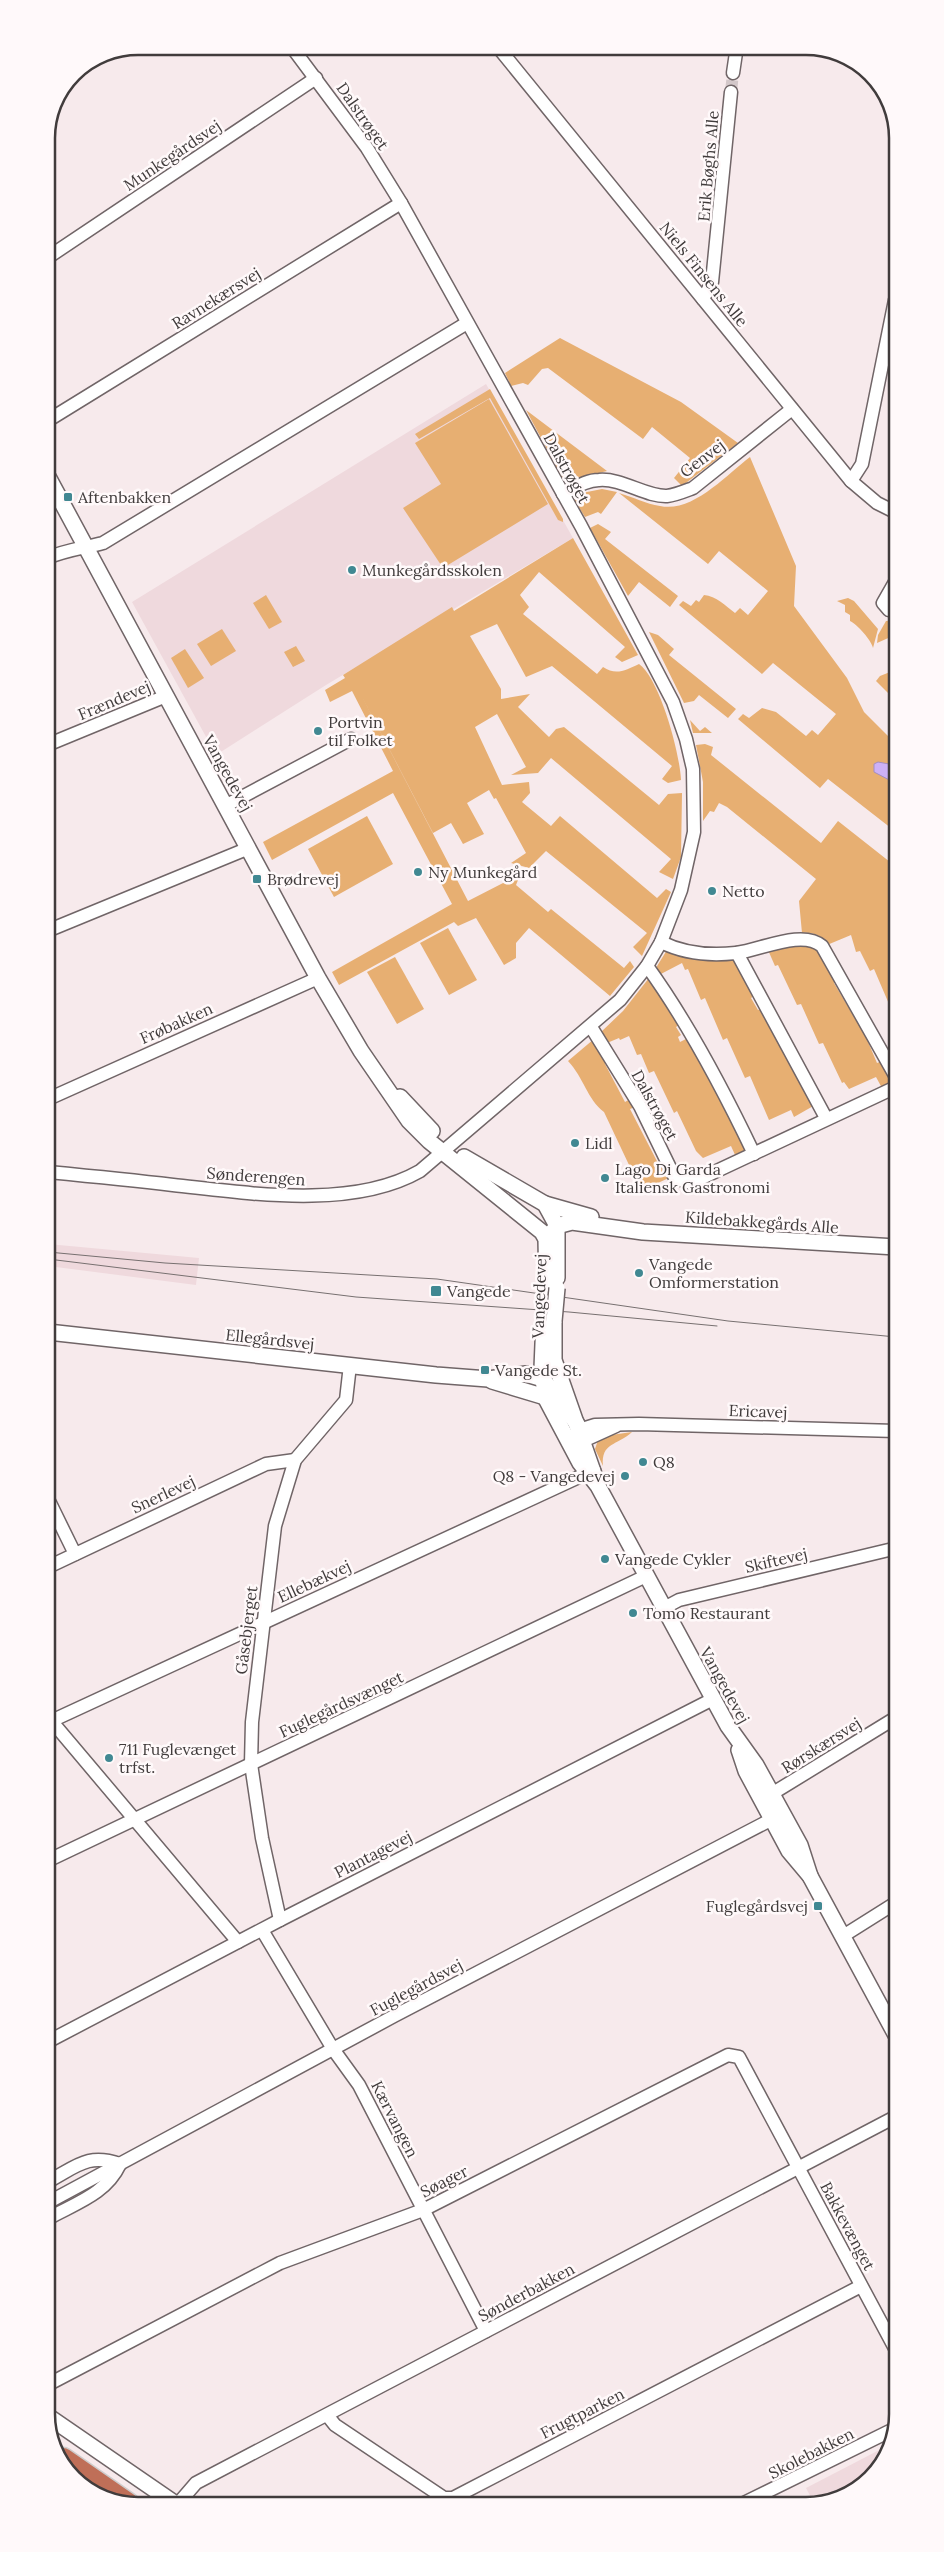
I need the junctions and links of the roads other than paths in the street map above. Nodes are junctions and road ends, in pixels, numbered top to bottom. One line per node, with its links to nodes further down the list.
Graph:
1 (298, 55): 5 (street, Dalstrøget)
2 (504, 55): 9 (street, Niels Finsens Alle)
3 (736, 55): 4 (street)
4 (733, 74)
5 (316, 78): 7 (street, Dalstrøget); 8 (street, Munkegårdsvej)
6 (731, 92): 9 (street, Erik Bøghs Alle)
7 (401, 202): 10 (street, Dalstrøget); 13 (street, Ravnekærsvej)
8 (55, 253)
9 (703, 300): 12 (street, Niels Finsens Alle)
10 (467, 323): 16 (street, Dalstrøget); 18 (street)
11 (889, 330): 14 (street)
12 (792, 408): 14 (street, Niels Finsens Alle); 16 (street, Genvej)
13 (55, 416)
14 (850, 482): 17 (street, Niels Finsens Alle)
15 (55, 490): 18 (street, Vangedevej)
16 (563, 494): 28 (street, Dalstrøget)
17 (889, 509)
18 (87, 548): 19 (street); 22 (street, Vangedevej)
19 (55, 555)
20 (889, 592): 21 (street)
21 (889, 610)
22 (166, 696): 24 (street, Frændevej); 25 (street, Vangedevej)
23 (351, 739): 25 (street)
24 (55, 742)
25 (226, 806): 26 (street, Vangedevej)
26 (249, 848): 27 (street); 31 (street, Vangedevej)
27 (55, 928)
28 (661, 942): 29 (street); 30 (street, Dalstrøget)
29 (737, 953): 33 (street); 36 (street)
30 (647, 966): 32 (street, Dalstrøget); 38 (street)
31 (318, 978): 35 (street, Frøbakken); 37 (street, Vangedevej)
32 (591, 1027): 37 (street, Dalstrøget); 38 (street, Dalstrøget)
33 (889, 1065)
34 (889, 1090): 36 (street, Dalstrøget)
35 (55, 1096)
36 (826, 1118): 38 (street, Dalstrøget)
37 (445, 1149): 39 (street, Sønderengen); 40 (street, Vangedevej); 41 (street, Vangedevej)
38 (754, 1154)
39 (55, 1173)
40 (478, 1179): 41 (street); 42 (street, Vangedevej)
41 (561, 1219): 42 (street); 43 (street, Kildebakkegårds Alle); 44 (street, Vangedevej)
42 (546, 1239): 44 (street, Vangedevej)
43 (889, 1247)
44 (554, 1286): 45 (street, Vangedevej, bridge)
45 (547, 1321): 47 (street, Vangedevej); 49 (street); 50 (street, Vangedevej)
46 (55, 1333): 48 (street, Ellegårdsvej)
47 (554, 1360): 50 (street); 54 (street, Vangedevej)
48 (350, 1365): 51 (street, Ellegårdsvej); 55 (street, Gåsebjerget)
49 (526, 1374): 50 (street); 51 (street, Ellegårdsvej)
50 (543, 1379): 51 (street); 52 (street, Vangedevej); 54 (street)
51 (488, 1380): 52 (street, Ellegårdsvej)
52 (546, 1397): 54 (street, Vangedevej)
53 (889, 1431): 54 (street, Ericavej)
54 (577, 1434): 56 (street, Vangedevej)
55 (295, 1460): 59 (street, Snerlevej); 63 (street, Gåsebjerget)
56 (590, 1472): 61 (street, Vangedevej); 63 (street, Ellebækvej)
57 (55, 1513): 59 (street)
58 (889, 1550): 62 (street, Skiftevej)
59 (75, 1554): 60 (street, Snerlevej)
60 (55, 1564)
61 (646, 1576): 62 (street, Vangedevej); 68 (street, Fuglegårdsvænget)
62 (664, 1608): 64 (street, Vangedevej)
63 (264, 1622): 65 (street, Ellebækvej); 68 (street, Gåsebjerget)
64 (713, 1699): 69 (street, Vangedevej); 74 (street, Plantagevej)
65 (55, 1718)
66 (889, 1722): 69 (street, Rørskærsvej)
67 (55, 1726): 71 (street)
68 (252, 1764): 71 (street, Fuglegårdsvænget); 74 (street, Gåsebjerget)
69 (767, 1797): 70 (street, Vangedevej)
70 (777, 1816): 76 (street, Vangedevej); 80 (street, Fuglegårdsvej)
71 (135, 1819): 72 (street, Fuglegårdsvænget); 77 (street)
72 (55, 1857)
73 (889, 1907): 76 (street)
74 (280, 1920): 75 (street, Plantagevej)
75 (262, 1930): 77 (street, Plantagevej); 80 (street, Kærvangen)
76 (843, 1936): 78 (street, Vangedevej)
77 (238, 1942): 79 (street, Plantagevej)
78 (889, 2021)
79 (55, 2037)
80 (333, 2049): 82 (street, Fuglegårdsvej); 86 (street, Kærvangen)
81 (889, 2120): 83 (street, Sønderbakken)
82 (120, 2164): 84 (street); 85 (street, Fuglegårdsvej); 87 (street, Fuglegårdsvej)
83 (798, 2167): 86 (street, Søager); 88 (street, Bakkevænget); 89 (street, Sønderbakken)
84 (55, 2178)
85 (55, 2199)
86 (423, 2210): 89 (street, Kærvangen); 91 (street, Søager)
87 (55, 2215)
88 (862, 2286): 90 (street, Bakkevænget); 100 (street, Frugtparken)
89 (486, 2331): 92 (street, Sønderbakken)
90 (889, 2337)
91 (55, 2381)
92 (327, 2415): 98 (street, Sønderbakken); 99 (street, Frugtparken)
93 (56, 2421): 97 (street)
94 (886, 2433): 101 (street, Skolebakken)
95 (74, 2467): 96 (highway)
96 (111, 2492)
97 (165, 2497)
98 (183, 2497)
99 (443, 2497)
100 (454, 2497)
101 (756, 2497)

